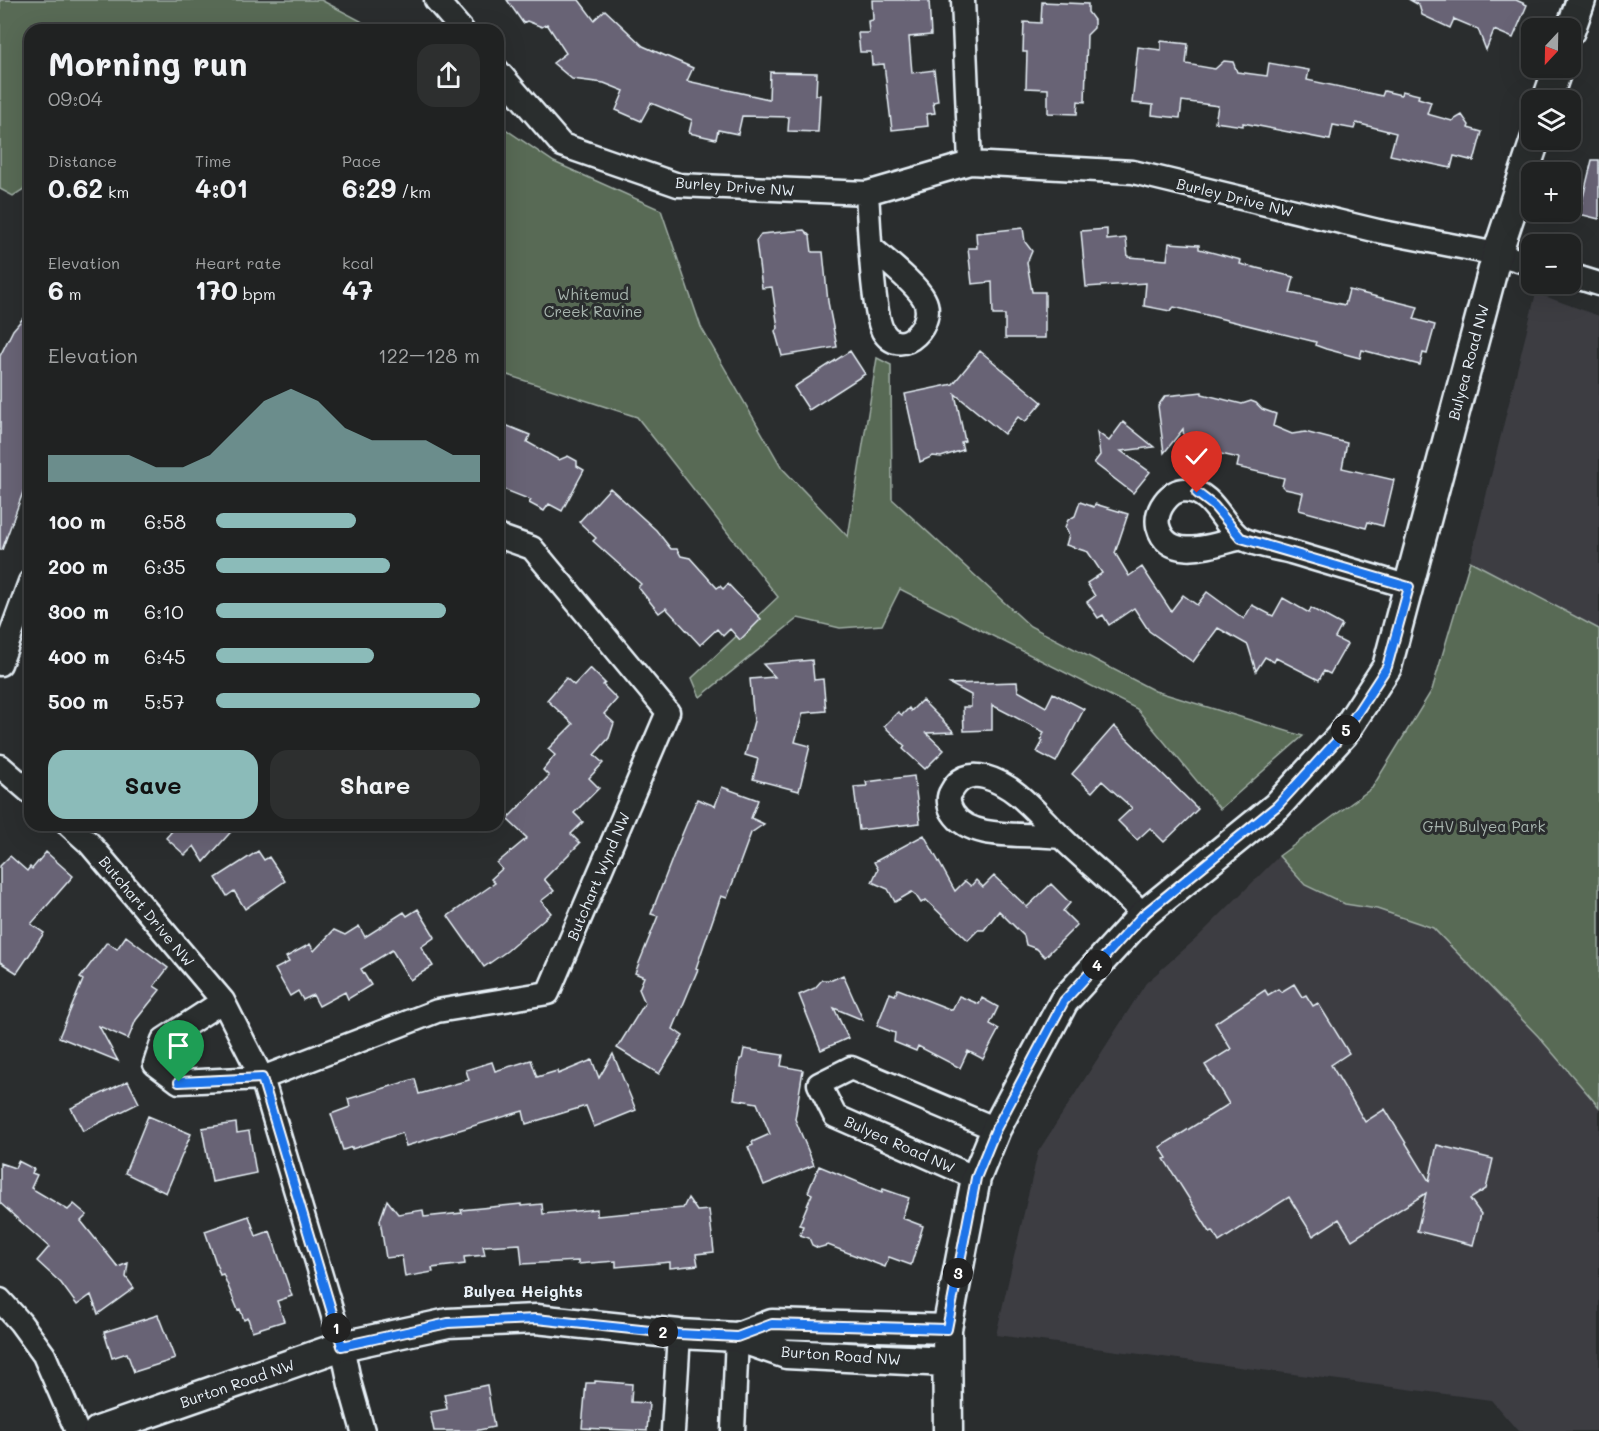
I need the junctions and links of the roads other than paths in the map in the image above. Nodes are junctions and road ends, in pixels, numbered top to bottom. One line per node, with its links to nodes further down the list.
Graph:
1 (436, 0): 5 (street)
2 (963, 0): 8 (street)
3 (1581, 0): 4 (street)
4 (1575, 18)
5 (457, 24)
6 (504, 78): 9 (street, Burley Drive NW)
7 (1531, 150): 11 (street, Bulyea Road NW)
8 (970, 163): 9 (street, Burley Drive NW); 11 (street, Burley Drive NW)
9 (867, 193): 10 (street)
10 (872, 248)
11 (1497, 254): 12 (street, Burley Drive NW); 17 (street, Bulyea Road NW)
12 (1521, 261)
13 (1581, 278): 14 (street)
14 (1599, 284)
15 (504, 538): 26 (street, Butchart Wynd NW)
16 (1241, 538): 17 (street)
17 (1409, 587): 24 (street, Bulyea Road NW)
18 (24, 598): 19 (street)
19 (0, 664)
20 (0, 766): 21 (street)
21 (24, 787)
22 (76, 831): 25 (street, Butchart Drive NW)
23 (1060, 837): 24 (street)
24 (1143, 915): 27 (street, Bulyea Road NW)
25 (223, 1001): 26 (street, Butchart Drive NW); 26 (street)
26 (262, 1078): 33 (street, Butchart Drive NW)
27 (996, 1129): 28 (street, Bulyea Road NW); 28 (street, Bulyea Road NW)
28 (976, 1178): 30 (street, Bulyea Road NW)
29 (0, 1300): 35 (street)
30 (947, 1329): 32 (street, Burton Road NW); 34 (street, Bulyea Road NW)
31 (679, 1334): 32 (street, Burton Road NW); 33 (street, Burton Road NW); 38 (street)
32 (737, 1337): 34 (street, Burton Road NW); 39 (street)
33 (342, 1346): 36 (street, Burton Road NW); 37 (street)
34 (947, 1362): 40 (street, Bulyea Road NW)
35 (77, 1431)
36 (98, 1431)
37 (363, 1431)
38 (673, 1431)
39 (733, 1431)
40 (948, 1431)

